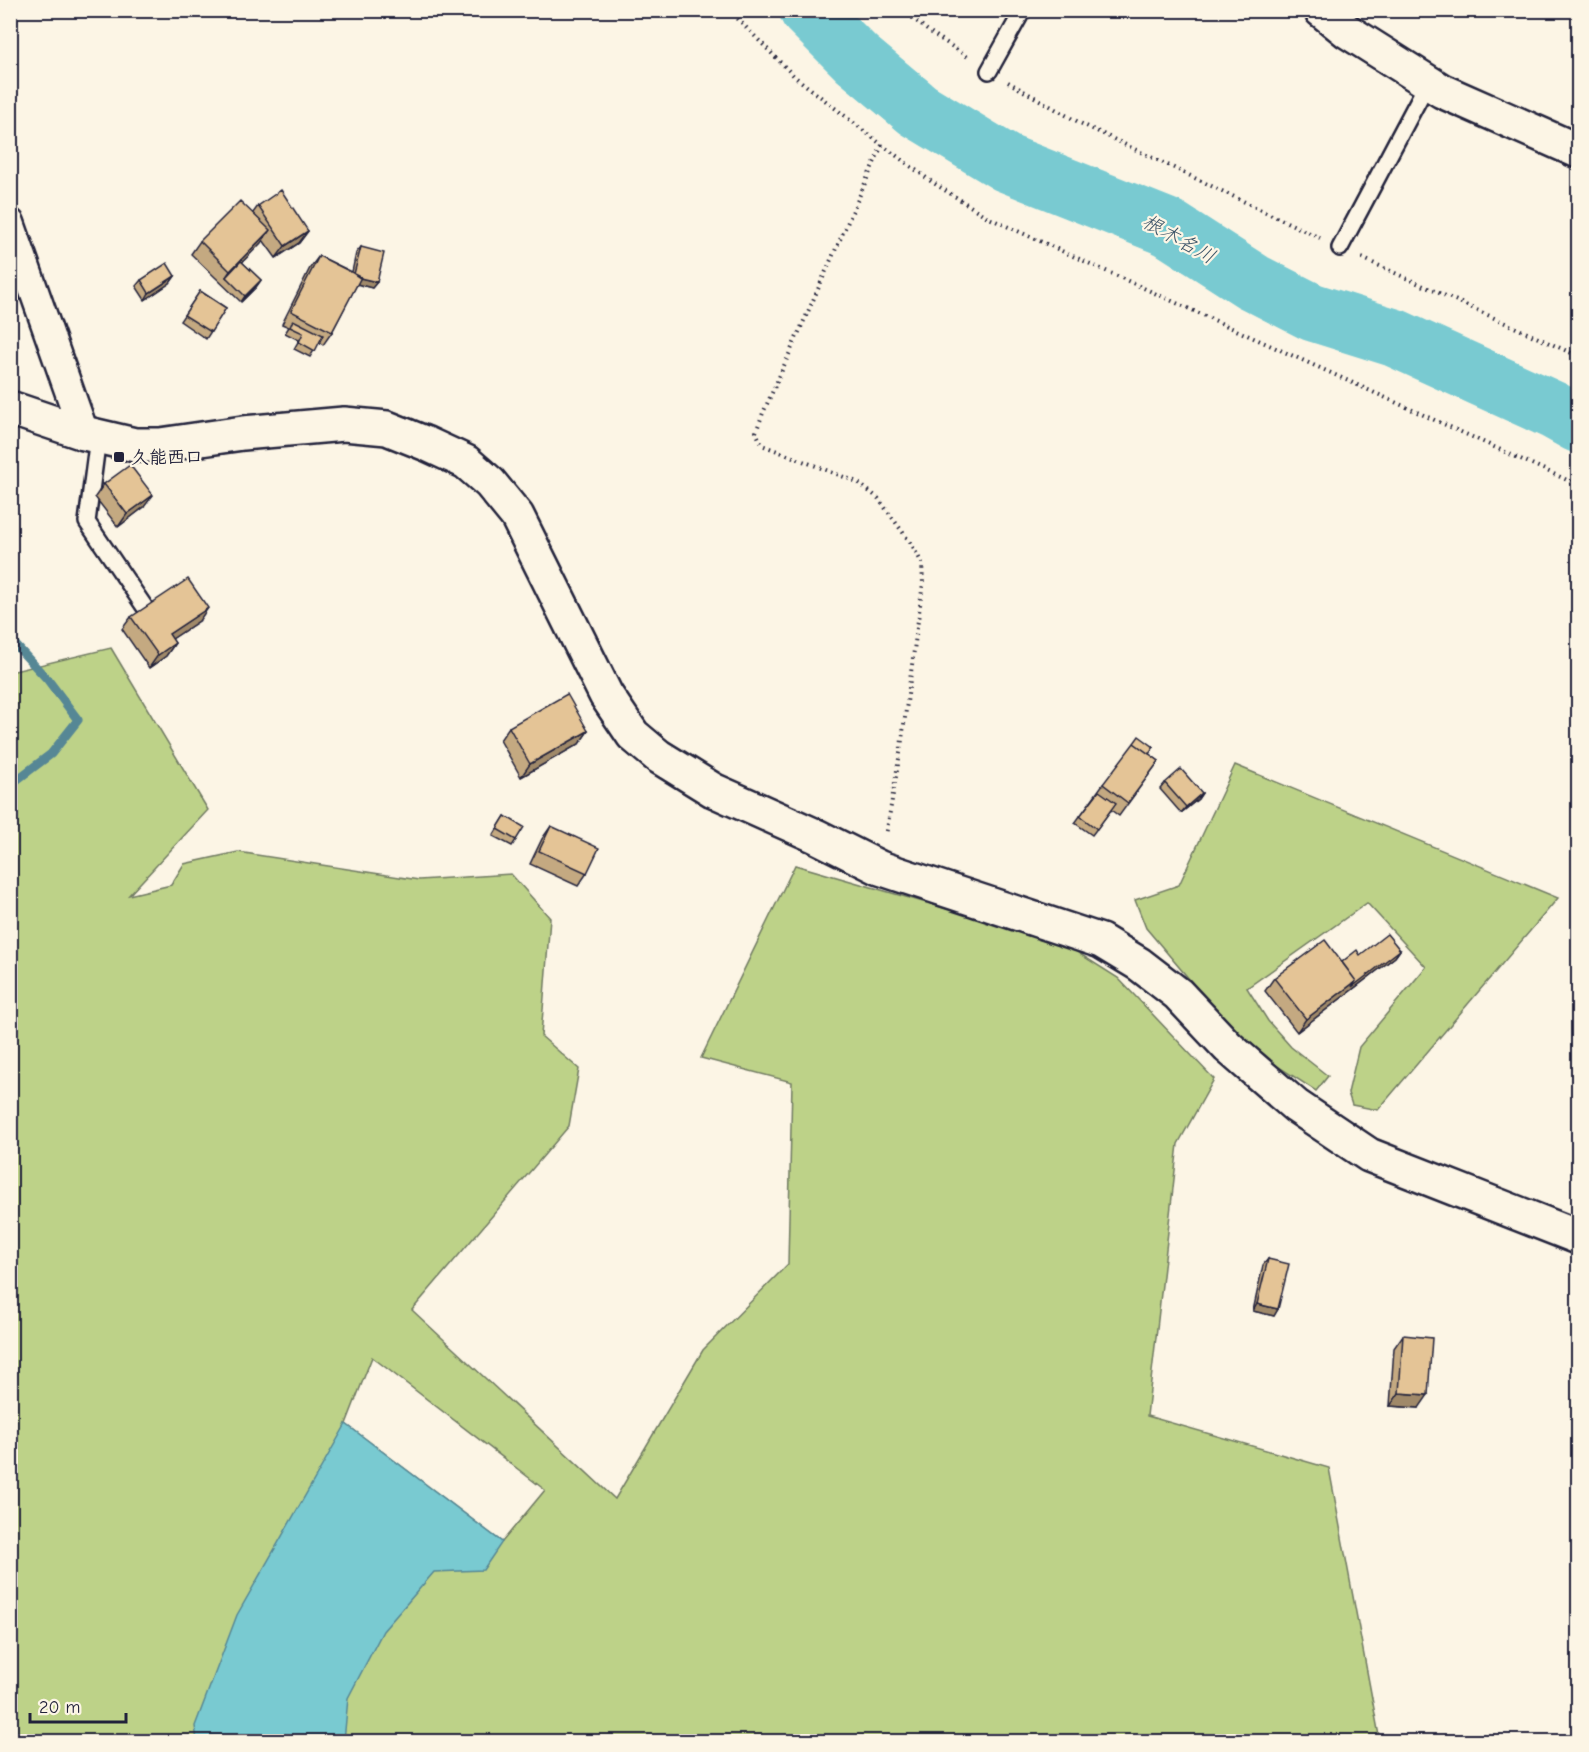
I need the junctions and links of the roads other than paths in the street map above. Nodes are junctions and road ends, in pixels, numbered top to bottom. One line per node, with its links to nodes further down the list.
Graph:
1 (1023, 10): 3 (lane)
2 (1321, 10): 4 (street)
3 (989, 71)
4 (1428, 82): 5 (street); 7 (lane)
5 (1578, 150)
6 (10, 223): 9 (street)
7 (1340, 248)
8 (10, 408): 9 (street)
9 (91, 435): 10 (lane); 11 (street)
10 (144, 606)
11 (1578, 1237)

